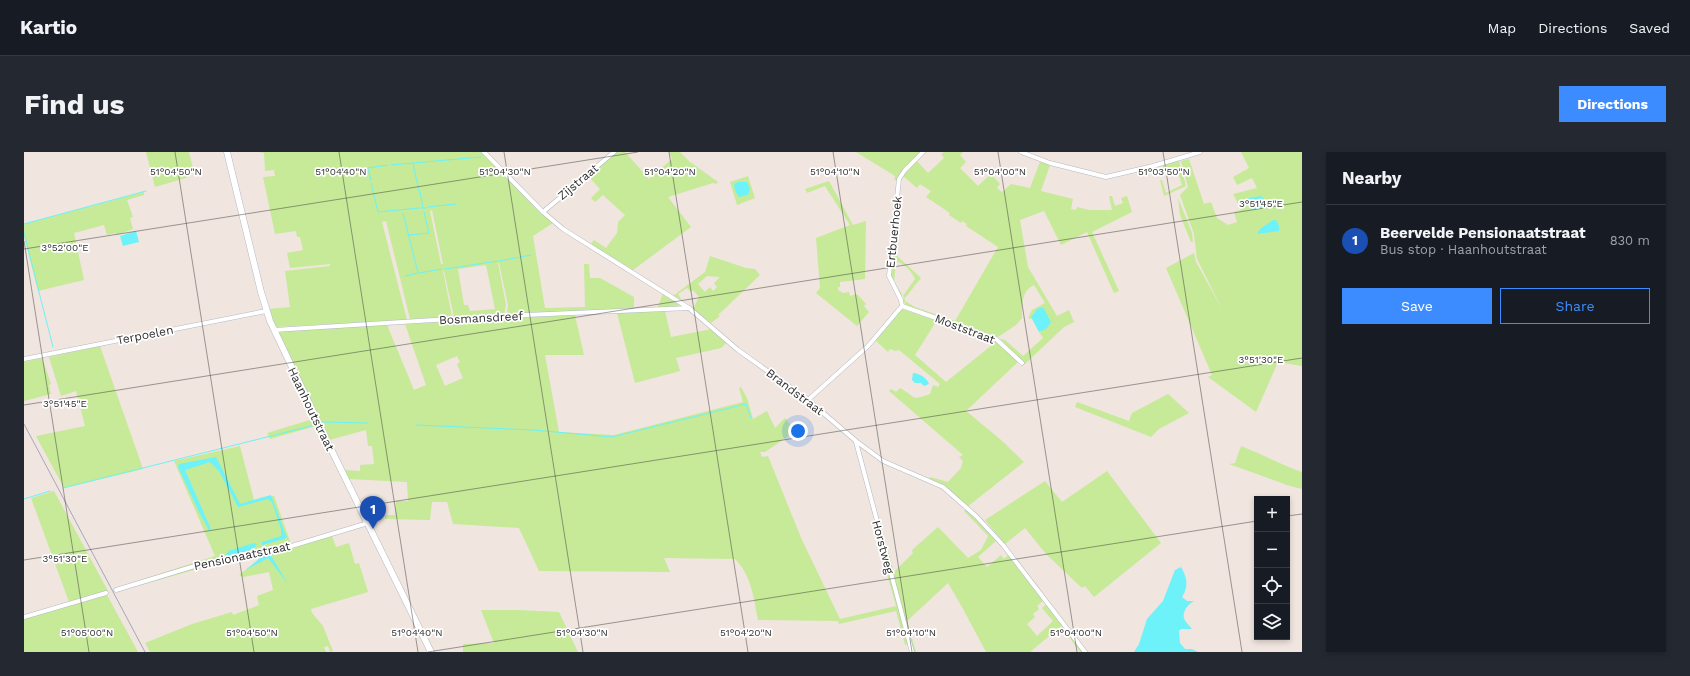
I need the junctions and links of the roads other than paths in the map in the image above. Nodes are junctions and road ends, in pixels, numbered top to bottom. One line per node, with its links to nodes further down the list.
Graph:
1 (227, 152): 11 (street, Haanhoutstraat)
2 (484, 152): 8 (street, Brandstraat)
3 (614, 152): 8 (street, Zijstraat)
4 (923, 152): 9 (street, Ertbuerhoek)
5 (1021, 152): 7 (street)
6 (1200, 152): 7 (street)
7 (1032, 154)
8 (543, 212): 10 (street, Brandstraat)
9 (902, 306): 14 (street, Moststraat); 15 (street)
10 (689, 308): 12 (street, Bosmansdreef); 15 (street, Brandstraat)
11 (266, 312): 12 (street, Haanhoutstraat); 13 (street, Terpoelen)
12 (274, 330): 17 (street, Haanhoutstraat)
13 (24, 359)
14 (1022, 363)
15 (808, 400): 16 (street, Brandstraat)
16 (856, 441): 22 (street, Horstweg); 23 (street, Brandstraat)
17 (368, 523): 18 (street, Pensionaatstraat); 21 (street, Haanhoutstraat)
18 (116, 590)
19 (106, 593): 20 (street)
20 (24, 617)
21 (431, 652)
22 (912, 652)
23 (1085, 652)

